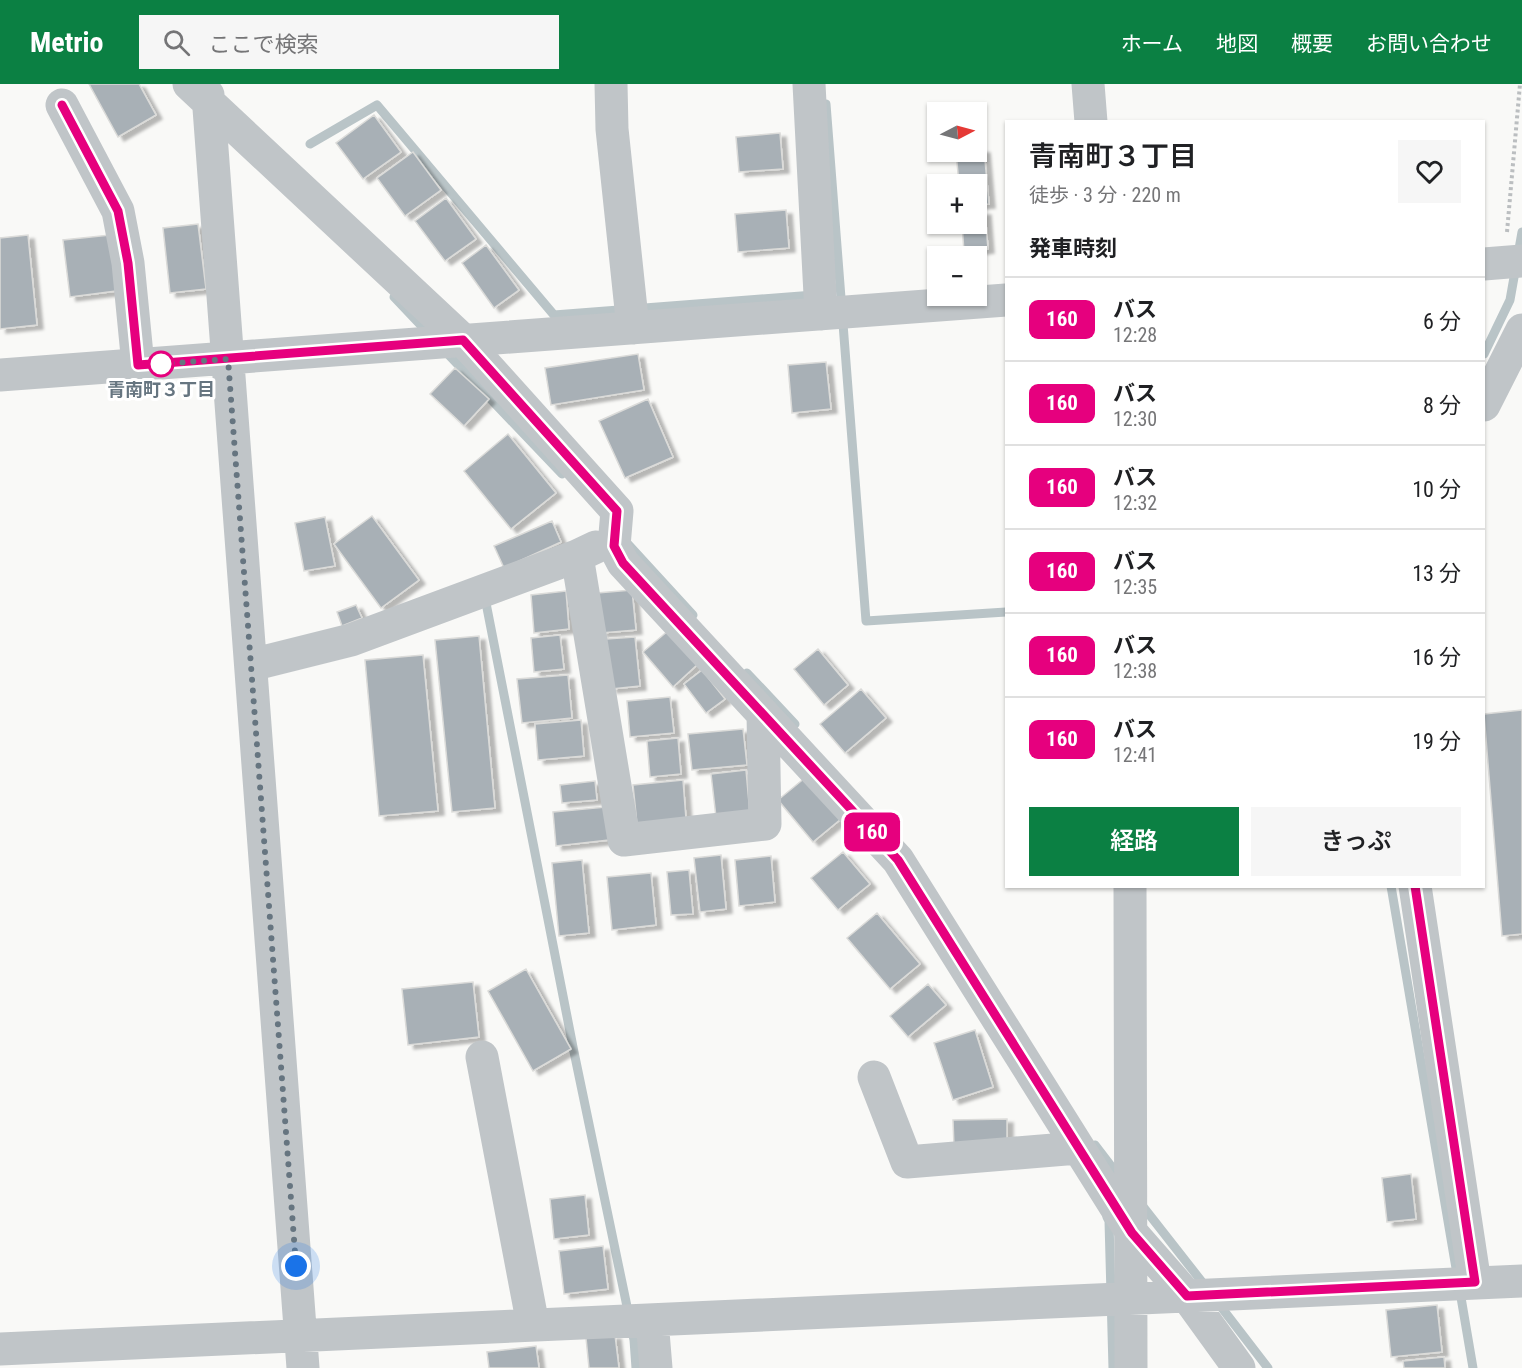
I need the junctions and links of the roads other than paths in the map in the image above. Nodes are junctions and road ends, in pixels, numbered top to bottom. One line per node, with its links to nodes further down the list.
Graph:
1 (611, 84): 9 (street)
2 (809, 84): 8 (street)
3 (1088, 84): 6 (street)
4 (202, 91): 11 (street); 12 (street)
5 (62, 105): 13 (street)
6 (1091, 120)
7 (1005, 300): 8 (street)
8 (821, 314): 9 (street)
9 (633, 328): 11 (street)
10 (1522, 330): 15 (street)
11 (463, 340): 12 (street); 16 (street)
12 (228, 359): 13 (street); 18 (street)
13 (138, 365): 14 (street)
14 (0, 375)
15 (1485, 403)
16 (614, 538): 17 (street); 19 (street)
17 (576, 556): 18 (street); 19 (street)
18 (251, 664): 32 (street)
19 (763, 714): 24 (street)
20 (1130, 888): 25 (street)
21 (1415, 888): 27 (street)
22 (482, 1057): 31 (street)
23 (874, 1077): 24 (street)
24 (1078, 1148): 25 (street)
25 (1132, 1233): 28 (street); 29 (street)
26 (1522, 1281): 27 (street)
27 (1475, 1282): 28 (street)
28 (1187, 1296): 29 (street); 37 (street)
29 (1130, 1298): 30 (street); 36 (street)
30 (652, 1320): 31 (street); 35 (street)
31 (533, 1325): 32 (street)
32 (301, 1335): 33 (street); 34 (street)
33 (0, 1349)
34 (303, 1368)
35 (656, 1368)
36 (1131, 1368)
37 (1239, 1368)

